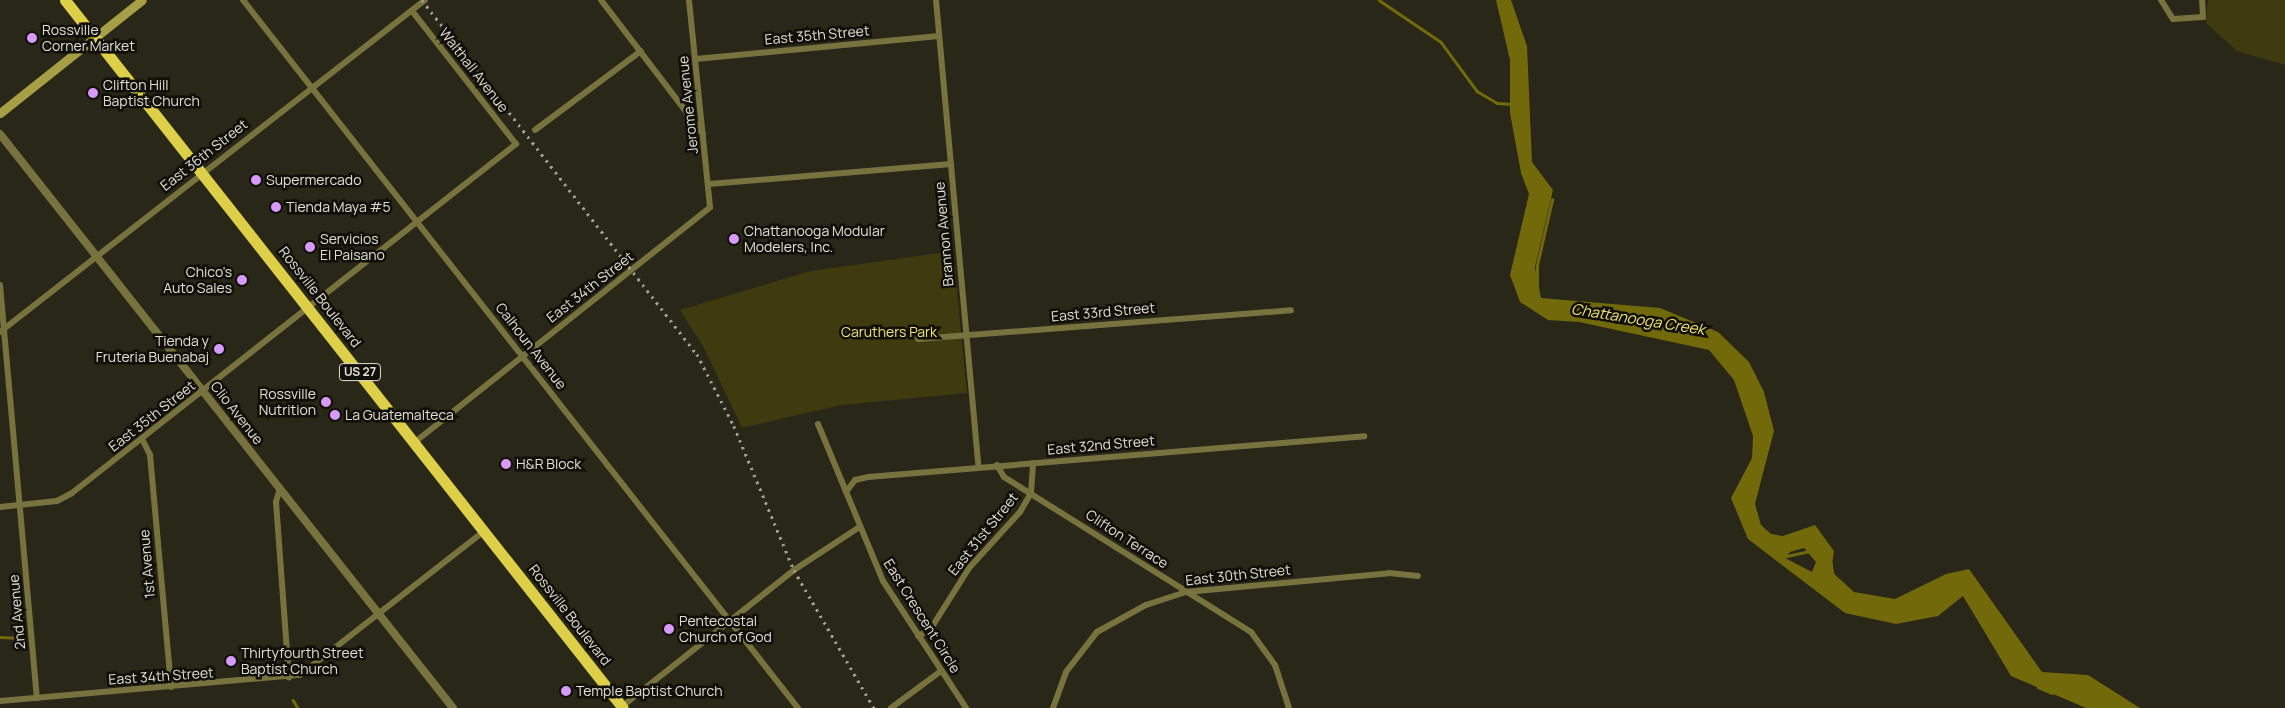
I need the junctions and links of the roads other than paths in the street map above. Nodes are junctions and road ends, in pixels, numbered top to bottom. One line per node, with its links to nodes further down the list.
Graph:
1 (65, 0): 12 (highway, Rossville Boulevard / US 27)
2 (142, 0): 12 (main road)
3 (242, 0): 15 (street, Calhoun Avenue)
4 (425, 0): 10 (street, East 36th Street)
5 (601, 0): 13 (street)
6 (689, 0): 14 (street, Jerome Avenue)
7 (936, 0): 11 (street, Brannon Avenue)
8 (2162, 0): 9 (street)
9 (2202, 0)
10 (412, 11): 15 (street, East 36th Street); 20 (street, Walthall Avenue)
11 (940, 36): 14 (street, East 35th Street); 21 (street, Brannon Avenue)
12 (95, 37): 16 (main road); 22 (highway, Rossville Boulevard / US 27)
13 (641, 51): 17 (street); 19 (street)
14 (696, 59): 19 (street, Jerome Avenue)
15 (312, 86): 22 (street, East 36th Street); 25 (street, Calhoun Avenue)
16 (0, 113)
17 (535, 130)
18 (0, 134): 26 (street, Clio Avenue)
19 (704, 135): 23 (street, Jerome Avenue)
20 (516, 144): 25 (street, East 35th Street)
21 (951, 164): 23 (street); 31 (street, Brannon Avenue)
22 (202, 172): 26 (street, East 36th Street); 28 (highway, Rossville Boulevard / US 27)
23 (709, 184): 24 (street, Jerome Avenue)
24 (710, 207): 33 (street, East 34th Street)
25 (418, 222): 28 (street, East 35th Street); 33 (street, Calhoun Avenue)
26 (97, 256): 30 (street, East 36th Street); 34 (street, Clio Avenue)
27 (0, 285): 30 (street, 2nd Avenue)
28 (309, 308): 34 (street, East 35th Street); 38 (highway, Rossville Boulevard / US 27)
29 (1291, 310): 31 (street, East 33rd Street)
30 (2, 332): 45 (street, 2nd Avenue)
31 (965, 336): 32 (street, East 33rd Street); 41 (street, Brannon Avenue)
32 (918, 340)
33 (522, 356): 38 (street, East 34th Street); 52 (street, Calhoun Avenue)
34 (204, 391): 37 (street, East 35th Street); 42 (street, Clio Avenue)
35 (818, 424): 43 (street, East Crescent Circle)
36 (1364, 436): 39 (street, East 32nd Street)
37 (142, 440): 45 (street, East 35th Street); 56 (street, 1st Avenue)
38 (415, 442): 48 (highway, Rossville Boulevard / US 27)
39 (1033, 462): 40 (street, East 32nd Street); 44 (street, East 31st Street)
40 (998, 465): 41 (street, East 32nd Street); 44 (street, Clifton Terrace)
41 (978, 466): 43 (street, East 32nd Street)
42 (280, 488): 51 (street, Clio Avenue); 55 (street)
43 (846, 492): 47 (street, East Crescent Circle)
44 (1031, 493): 50 (street, Clifton Terrace); 53 (street, East 31st Street)
45 (20, 505): 46 (street, East 35th Street); 57 (street, 2nd Avenue)
46 (0, 507)
47 (858, 528): 52 (street); 53 (street, East Crescent Circle)
48 (484, 531): 51 (street, East 34th Street); 59 (highway, Rossville Boulevard / US 27)
49 (1418, 576): 50 (street, East 30th Street)
50 (1186, 592): 64 (street, East 30th Street); 65 (street, Clifton Terrace)
51 (380, 615): 55 (street, East 34th Street); 60 (street, Clio Avenue)
52 (730, 620): 59 (street); 61 (street, Calhoun Avenue)
53 (918, 636): 54 (street, East Crescent Circle)
54 (941, 671): 62 (street); 63 (street, East Crescent Circle)
55 (289, 678): 56 (street, East 34th Street)
56 (171, 687): 57 (street, East 34th Street)
57 (37, 698): 58 (street, East 34th Street)
58 (0, 701)
59 (622, 707)
60 (453, 708)
61 (798, 708)
62 (891, 708)
63 (966, 708)
64 (1053, 708)
65 (1289, 708)

